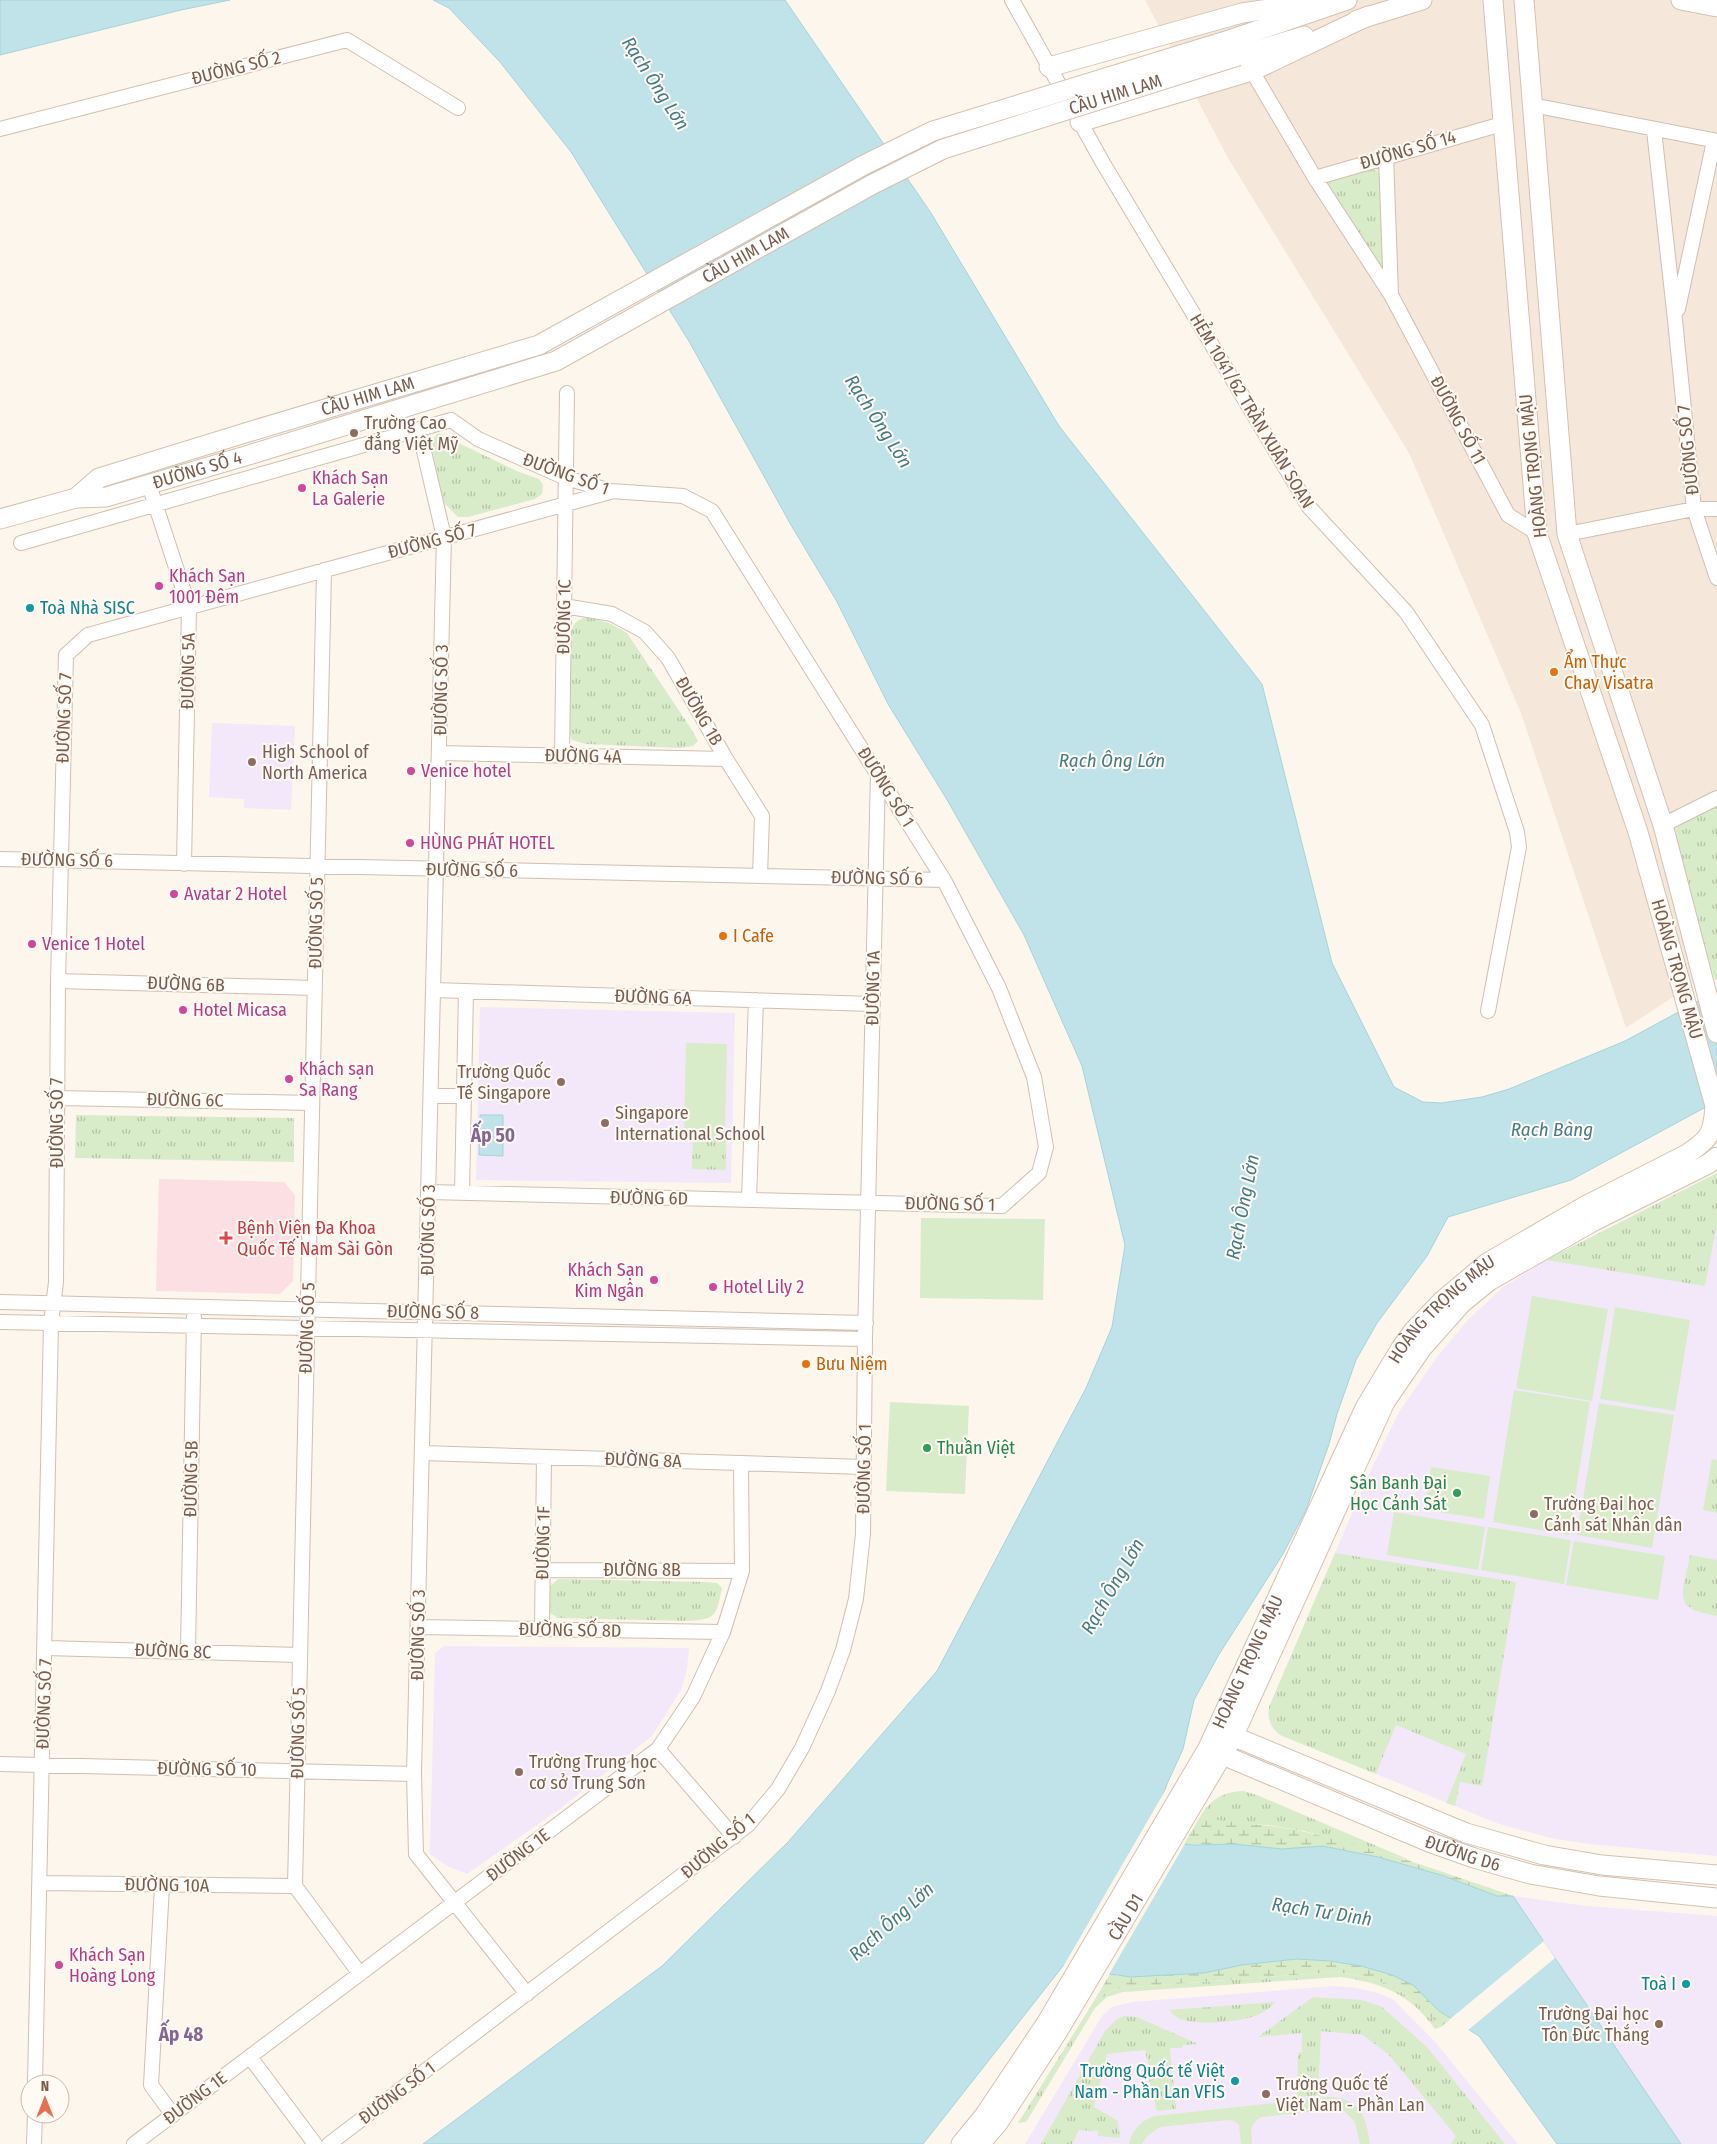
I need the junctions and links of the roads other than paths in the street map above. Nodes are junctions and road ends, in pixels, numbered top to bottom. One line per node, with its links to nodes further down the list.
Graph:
1 (1012, 0): 11 (street, HẺM 1041/62 TRẦN XUÂN SOẠN)
2 (1328, 0): 11 (main road)
3 (1347, 0): 10 (main road)
4 (1422, 0): 9 (main road)
5 (1492, 0): 16 (main road, HOÀNG TRỌNG MẬU)
6 (1524, 0): 13 (main road, HOÀNG TRỌNG MẬU)
7 (1681, 0): 8 (main road)
8 (1717, 7)
9 (1368, 16): 10 (main road); 12 (main road)
10 (1234, 48): 28 (main road, CẦU HIM LAM, bridge); 29 (main road, CẦU HIM LAM, bridge)
11 (1049, 67): 15 (street, HẺM 1041/62 TRẦN XUÂN SOẠN)
12 (1252, 71): 15 (main road); 21 (street, ĐƯỜNG SỐ 11)
13 (1532, 105): 18 (street); 23 (main road, HOÀNG TRỌNG MẬU)
14 (458, 108): 17 (street, ĐƯỜNG SỐ 2)
15 (1080, 122): 67 (street, HẺM 1041/62 TRẦN XUÂN SOẠN)
16 (1502, 124): 20 (street, ĐƯỜNG SỐ 14); 22 (main road, HOÀNG TRỌNG MẬU)
17 (0, 129)
18 (1654, 130): 19 (street); 25 (street, ĐƯỜNG SỐ 7)
19 (1716, 141): 25 (street, ĐƯỜNG SỐ 7)
20 (1386, 156): 21 (street, ĐƯỜNG SỐ 14); 24 (street, ĐƯỜNG SỐ 11)
21 (1315, 178): 24 (street, ĐƯỜNG SỐ 11)
22 (1513, 254): 23 (main road); 39 (main road, HOÀNG TRỌNG MẬU)
23 (1543, 255): 40 (main road, HOÀNG TRỌNG MẬU)
24 (1391, 295): 39 (street, ĐƯỜNG SỐ 11)
25 (1676, 320): 36 (street, ĐƯỜNG SỐ 7)
26 (567, 393): 30 (street, ĐƯỜNG 1C)
27 (418, 430): 29 (street, ĐƯỜNG SỐ 4); 30 (street, ĐƯỜNG SỐ 1); 35 (street); 41 (street, ĐƯỜNG SỐ 3)
28 (245, 433): 33 (main road, ĐƯỜNG SỐ 4)
29 (252, 454): 31 (main road, ĐƯỜNG SỐ 4)
30 (566, 478): 32 (street, ĐƯỜNG SỐ 1); 34 (street, ĐƯỜNG 1C)
31 (149, 485): 33 (main road, ĐƯỜNG SỐ 4); 35 (street, ĐƯỜNG 5A)
32 (611, 491): 34 (street, ĐƯỜNG SỐ 7); 50 (street, ĐƯỜNG SỐ 1)
33 (76, 498): 38 (main road, ĐƯỜNG SỐ 4)
34 (565, 504): 41 (street, ĐƯỜNG SỐ 7); 45 (street, ĐƯỜNG 1C)
35 (156, 505): 42 (street); 46 (street, ĐƯỜNG 5A)
36 (1694, 509): 37 (street); 40 (street); 44 (street, ĐƯỜNG SỐ 7)
37 (1717, 509)
38 (0, 519)
39 (1537, 533): 40 (main road); 78 (main road, HOÀNG TRỌNG MẬU)
40 (1567, 534): 52 (main road, HOÀNG TRỌNG MẬU)
41 (444, 537): 43 (street, ĐƯỜNG SỐ 7); 47 (street, ĐƯỜNG SỐ 3)
42 (21, 543)
43 (324, 570): 46 (street, ĐƯỜNG SỐ 7); 56 (street, ĐƯỜNG SỐ 5)
44 (1717, 578)
45 (564, 606): 48 (street, ĐƯỜNG 1C); 49 (street, ĐƯỜNG 1B)
46 (189, 607): 54 (street, ĐƯỜNG SỐ 7); 55 (street, ĐƯỜNG 5A)
47 (439, 753): 48 (street, ĐƯỜNG 4A); 57 (street, ĐƯỜNG SỐ 3)
48 (562, 756): 49 (street, ĐƯỜNG 4A)
49 (726, 759): 58 (street, ĐƯỜNG 1B)
50 (878, 772): 59 (street, ĐƯỜNG 1A); 60 (street, ĐƯỜNG SỐ 1)
51 (1717, 798): 52 (street)
52 (1663, 825): 68 (main road, HOÀNG TRỌNG MẬU)
53 (0, 858): 54 (street, ĐƯỜNG SỐ 6)
54 (60, 859): 55 (street, ĐƯỜNG SỐ 6); 61 (street, ĐƯỜNG SỐ 7)
55 (184, 864): 56 (street, ĐƯỜNG SỐ 6)
56 (317, 867): 57 (street, ĐƯỜNG SỐ 6); 62 (street, ĐƯỜNG SỐ 5)
57 (437, 869): 58 (street, ĐƯỜNG SỐ 6); 63 (street, ĐƯỜNG SỐ 3)
58 (760, 876): 59 (street, ĐƯỜNG SỐ 6)
59 (875, 878): 60 (street, ĐƯỜNG SỐ 6); 66 (street, ĐƯỜNG 1A)
60 (944, 880): 77 (street, ĐƯỜNG SỐ 1)
61 (58, 981): 62 (street, ĐƯỜNG 6B); 71 (street, ĐƯỜNG SỐ 7)
62 (315, 988): 72 (street, ĐƯỜNG SỐ 5)
63 (434, 990): 64 (street, ĐƯỜNG 6A); 69 (street, ĐƯỜNG SỐ 3)
64 (466, 992): 65 (street, ĐƯỜNG 6A); 70 (street)
65 (756, 1000): 66 (street, ĐƯỜNG 6A); 76 (street)
66 (872, 1004): 77 (street, ĐƯỜNG 1A)
67 (1488, 1011)
68 (1717, 1033)
69 (431, 1096): 70 (street); 74 (street, ĐƯỜNG SỐ 3)
70 (464, 1096): 75 (street)
71 (58, 1098): 72 (street, ĐƯỜNG 6C); 80 (street, ĐƯỜNG SỐ 7)
72 (312, 1103): 82 (street, ĐƯỜNG SỐ 5)
73 (1717, 1157): 78 (main road, HOÀNG TRỌNG MẬU)
74 (429, 1192): 75 (street, ĐƯỜNG 6D); 83 (street, ĐƯỜNG SỐ 3)
75 (462, 1193): 76 (street, ĐƯỜNG 6D)
76 (749, 1200): 77 (street, ĐƯỜNG 6D)
77 (868, 1203): 86 (street)
78 (1590, 1214): 103 (main road, HOÀNG TRỌNG MẬU)
79 (0, 1302): 80 (street, ĐƯỜNG SỐ 8)
80 (53, 1304): 81 (street, ĐƯỜNG SỐ 8); 85 (street, ĐƯỜNG SỐ 7)
81 (194, 1307): 82 (street, ĐƯỜNG SỐ 8); 87 (street, ĐƯỜNG 5B)
82 (308, 1310): 83 (street, ĐƯỜNG SỐ 8); 88 (street, ĐƯỜNG SỐ 5)
83 (426, 1312): 86 (street, ĐƯỜNG SỐ 8); 89 (street, ĐƯỜNG SỐ 3)
84 (0, 1322): 85 (street, ĐƯỜNG SỐ 8)
85 (51, 1323): 87 (street, ĐƯỜNG SỐ 8); 100 (street, ĐƯỜNG SỐ 7)
86 (866, 1323): 90 (street, ĐƯỜNG SỐ 1)
87 (193, 1326): 88 (street, ĐƯỜNG SỐ 8); 101 (street, ĐƯỜNG 5B)
88 (307, 1328): 89 (street, ĐƯỜNG SỐ 8); 102 (street, ĐƯỜNG SỐ 5)
89 (426, 1331): 90 (street, ĐƯỜNG SỐ 8); 91 (street, ĐƯỜNG SỐ 3)
90 (865, 1340): 94 (street, ĐƯỜNG SỐ 1)
91 (422, 1454): 92 (street, ĐƯỜNG 8A); 97 (street, ĐƯỜNG SỐ 3)
92 (544, 1457): 93 (street, ĐƯỜNG 8A); 95 (street, ĐƯỜNG 1F)
93 (741, 1464): 94 (street, ĐƯỜNG 8A); 96 (street, ĐƯỜNG 1E)
94 (864, 1468): 111 (street, ĐƯỜNG SỐ 1)
95 (543, 1570): 96 (street, ĐƯỜNG 8B); 98 (street, ĐƯỜNG 1F)
96 (742, 1571): 99 (street, ĐƯỜNG 1E)
97 (418, 1627): 98 (street, ĐƯỜNG SỐ 8D); 109 (street, ĐƯỜNG SỐ 3)
98 (542, 1629): 99 (street, ĐƯỜNG SỐ 8D)
99 (723, 1632): 104 (street, ĐƯỜNG 1E)
100 (45, 1648): 101 (street, ĐƯỜNG 8C); 107 (street, ĐƯỜNG SỐ 7)
101 (188, 1652): 102 (street, ĐƯỜNG 8C)
102 (300, 1655): 108 (street, ĐƯỜNG SỐ 5)
103 (1225, 1734): 105 (main road, HOÀNG TRỌNG MẬU); 112 (main road, ĐƯỜNG D6)
104 (658, 1749): 111 (street); 119 (street, ĐƯỜNG 1E)
105 (1216, 1752): 110 (main road, HOÀNG TRỌNG MẬU); 117 (main road, ĐƯỜNG D6)
106 (0, 1764): 107 (street, ĐƯỜNG SỐ 10)
107 (42, 1766): 108 (street, ĐƯỜNG SỐ 10); 114 (street, ĐƯỜNG SỐ 7)
108 (298, 1770): 109 (street, ĐƯỜNG SỐ 10); 116 (street, ĐƯỜNG SỐ 5)
109 (414, 1774): 119 (street, ĐƯỜNG SỐ 3)
110 (1186, 1800): 125 (main road, CẦU D1)
111 (734, 1837): 121 (street, ĐƯỜNG SỐ 1)
112 (1602, 1865): 113 (main road, ĐƯỜNG D6); 117 (main road)
113 (1717, 1876)
114 (40, 1883): 115 (street, ĐƯỜNG 10A); 123 (street, ĐƯỜNG SỐ 7)
115 (162, 1886): 116 (street, ĐƯỜNG 10A); 124 (street)
116 (295, 1886): 120 (street)
117 (1599, 1886): 118 (main road, ĐƯỜNG D6)
118 (1717, 1898)
119 (454, 1903): 120 (street, ĐƯỜNG 1E); 121 (street, ĐƯỜNG SỐ 3)
120 (360, 1974): 122 (street, ĐƯỜNG 1E)
121 (527, 1994): 130 (street, ĐƯỜNG SỐ 1)
122 (250, 2057): 124 (street, ĐƯỜNG 1E); 129 (street)
123 (35, 2074)
124 (172, 2115): 128 (street, ĐƯỜNG 1E)
125 (990, 2121): 131 (main road); 132 (main road)
126 (35, 2124): 127 (street)
127 (34, 2144)
128 (134, 2144)
129 (315, 2144)
130 (329, 2144)
131 (961, 2144)
132 (980, 2144)

